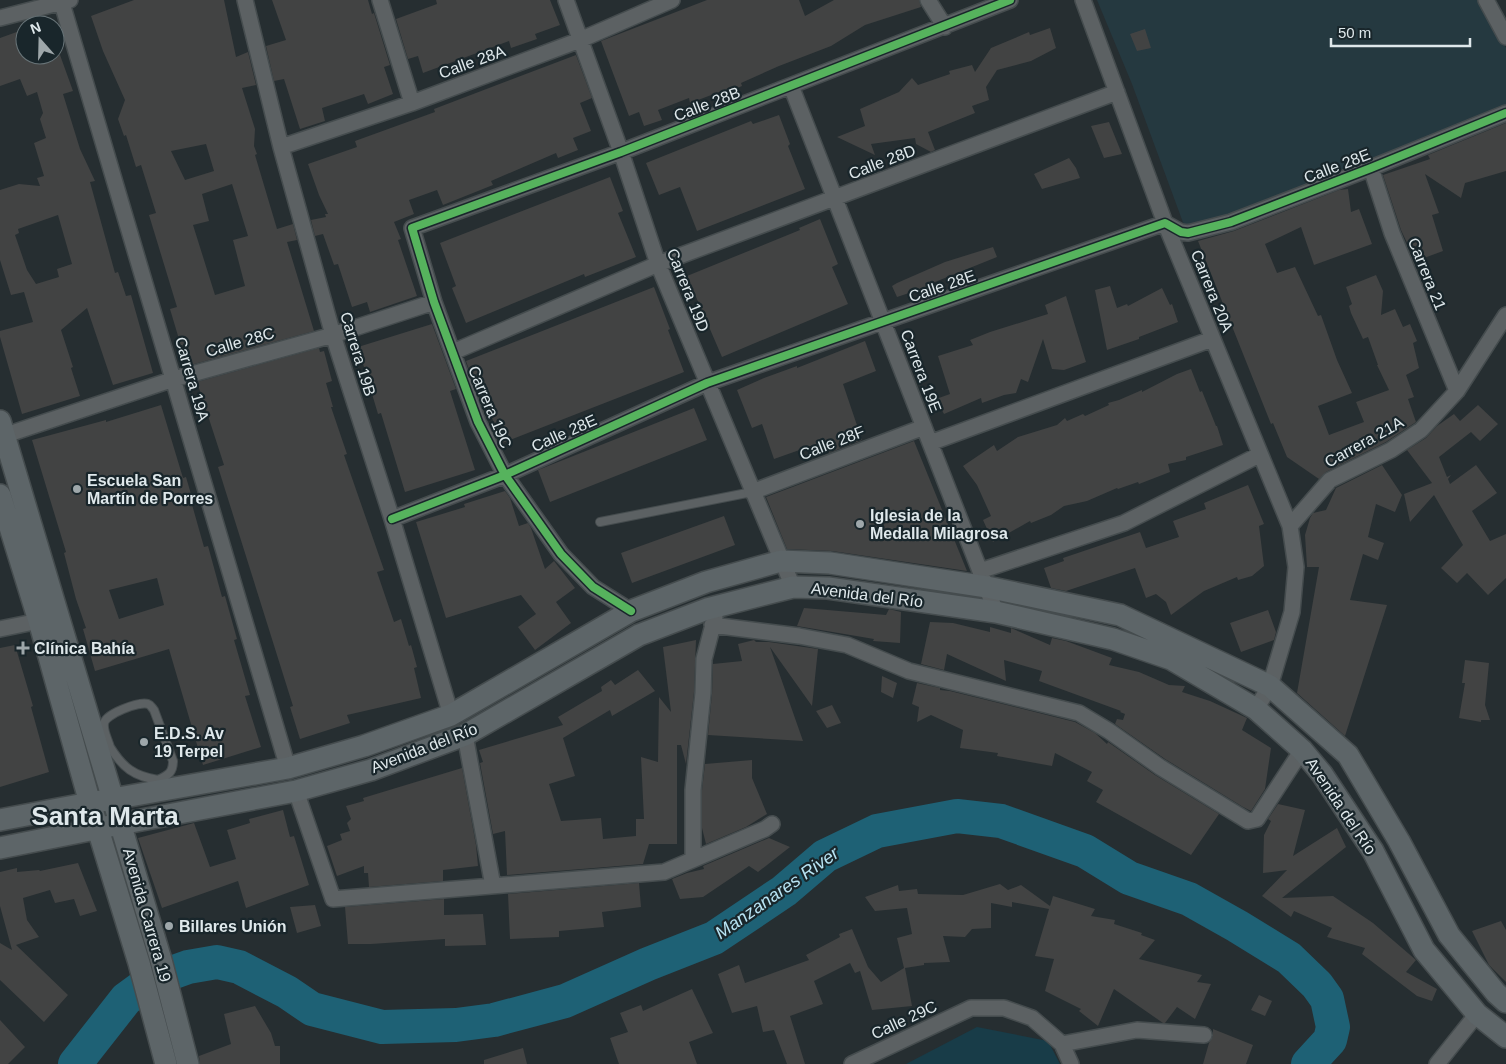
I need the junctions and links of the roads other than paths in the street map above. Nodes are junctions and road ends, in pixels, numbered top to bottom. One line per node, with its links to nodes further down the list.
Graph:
1 (245, 0): 18 (street, Carrera 19B)
2 (380, 0): 16 (street)
3 (566, 0): 13 (street, Carrera 19D)
4 (672, 0): 13 (street, Calle 28A)
5 (928, 0): 11 (street)
6 (1010, 0): 11 (street, Calle 28B)
7 (1082, 0): 15 (street, Carrera 20A)
8 (1486, 0): 12 (street)
9 (64, 1): 10 (street); 31 (street, Carrera 19A)
10 (0, 18)
11 (944, 27): 14 (street, Calle 28B)
12 (1506, 37)
13 (580, 40): 16 (street, Calle 28A); 19 (street, Carrera 19D)
14 (792, 86): 19 (street, Calle 28B); 21 (street, Carrera 19E)
15 (1117, 92): 21 (street, Calle 28D); 22 (street, Carrera 20A)
16 (412, 103): 18 (street, Calle 28A)
17 (1506, 113): 20 (street, Calle 28E)
18 (280, 147): 28 (street, Carrera 19B)
19 (622, 152): 23 (street, Calle 28B); 24 (street, Carrera 19D)
20 (1371, 168): 22 (street, Calle 28E); 33 (street, Carrera 21)
21 (835, 198): 24 (street, Calle 28D); 27 (street, Carrera 19E)
22 (1165, 223): 27 (street, Calle 28E); 29 (street, Carrera 20A)
23 (412, 228): 25 (street, Carrera 19C)
24 (658, 264): 30 (street, Calle 28D); 32 (street, Carrera 19D)
25 (434, 302): 28 (street, Calle 28C); 30 (street, Carrera 19C)
26 (1506, 315): 33 (street, Carrera 21A)
27 (883, 322): 32 (street, Calle 28E); 34 (street, Carrera 19E)
28 (333, 335): 31 (street, Calle 28C); 41 (street, Carrera 19B)
29 (1212, 339): 36 (street); 37 (street, Carrera 20A)
30 (452, 352): 38 (street, Carrera 19C)
31 (174, 379): 35 (street, Calle 28C); 58 (street, Carrera 19A)
32 (707, 383): 38 (street, Calle 28E); 39 (street, Carrera 19D)
33 (1456, 391): 43 (street, Carrera 21A)
34 (924, 427): 36 (street, Carrera 19E); 39 (street, Calle 28F)
35 (2, 431): 56 (main road, Avenida Carrera 19)
36 (930, 443): 45 (street, Carrera 19E)
37 (1259, 455): 43 (street, Carrera 20A); 45 (street)
38 (505, 474): 41 (street, Calle 28E); 47 (street, Carrera 19C)
39 (752, 492): 42 (lane); 44 (street, Carrera 19D)
40 (0, 496): 50 (main road, Avenida Carrera 19)
41 (392, 519): 54 (street, Carrera 19B)
42 (600, 522)
43 (1290, 526): 52 (street, Carrera 20A)
44 (781, 561): 45 (main road, Avenida del Río); 46 (street, Carrera 19D); 47 (main road, Avenida del Río)
45 (983, 579): 48 (street, Carrera 19E); 52 (main road, Avenida del Río)
46 (792, 587): 48 (main road, Avenida del Río); 49 (main road, Avenida del Río)
47 (631, 611): 54 (main road, Avenida del Río)
48 (996, 612): 53 (main road, Avenida del Río)
49 (715, 616): 55 (main road, Avenida del Río); 57 (street); 68 (street)
50 (39, 621): 51 (street); 62 (main road, Avenida Carrera 19)
51 (0, 629)
52 (1270, 686): 53 (street, Carrera 20A); 70 (main road, Avenida del Río)
53 (1256, 709): 57 (main road, Avenida del Río)
54 (451, 715): 58 (main road, Avenida del Río)
55 (465, 735): 60 (main road, Avenida del Río); 69 (street)
56 (105, 749): 59 (lane); 59 (lane); 61 (main road, Avenida Carrera 19)
57 (1302, 750): 71 (main road, Avenida del Río)
58 (288, 768): 59 (main road, Avenida del Río)
59 (160, 785): 61 (main road, Avenida del Río)
60 (296, 792): 64 (main road, Avenida del Río); 69 (street)
61 (113, 800): 62 (main road, Avenida del Río); 64 (main road, Avenida Carrera 19)
62 (90, 803): 63 (main road, Avenida del Río); 66 (main road, Avenida Carrera 19)
63 (0, 820)
64 (120, 824): 66 (main road, Avenida del Río); 76 (main road, Avenida Carrera 19)
65 (772, 824): 68 (street)
66 (99, 829): 67 (main road, Avenida del Río); 75 (main road, Avenida Carrera 19)
67 (0, 848)
68 (693, 859): 69 (street)
69 (493, 886)
70 (1506, 1002)
71 (1477, 1014): 73 (main road, Avenida del Río); 79 (street)
72 (1204, 1034): 74 (street)
73 (1506, 1037)
74 (1062, 1044): 77 (street, Calle 29C); 78 (street)
75 (166, 1064)
76 (188, 1064)
77 (852, 1064)
78 (1071, 1064)
79 (1437, 1064)

